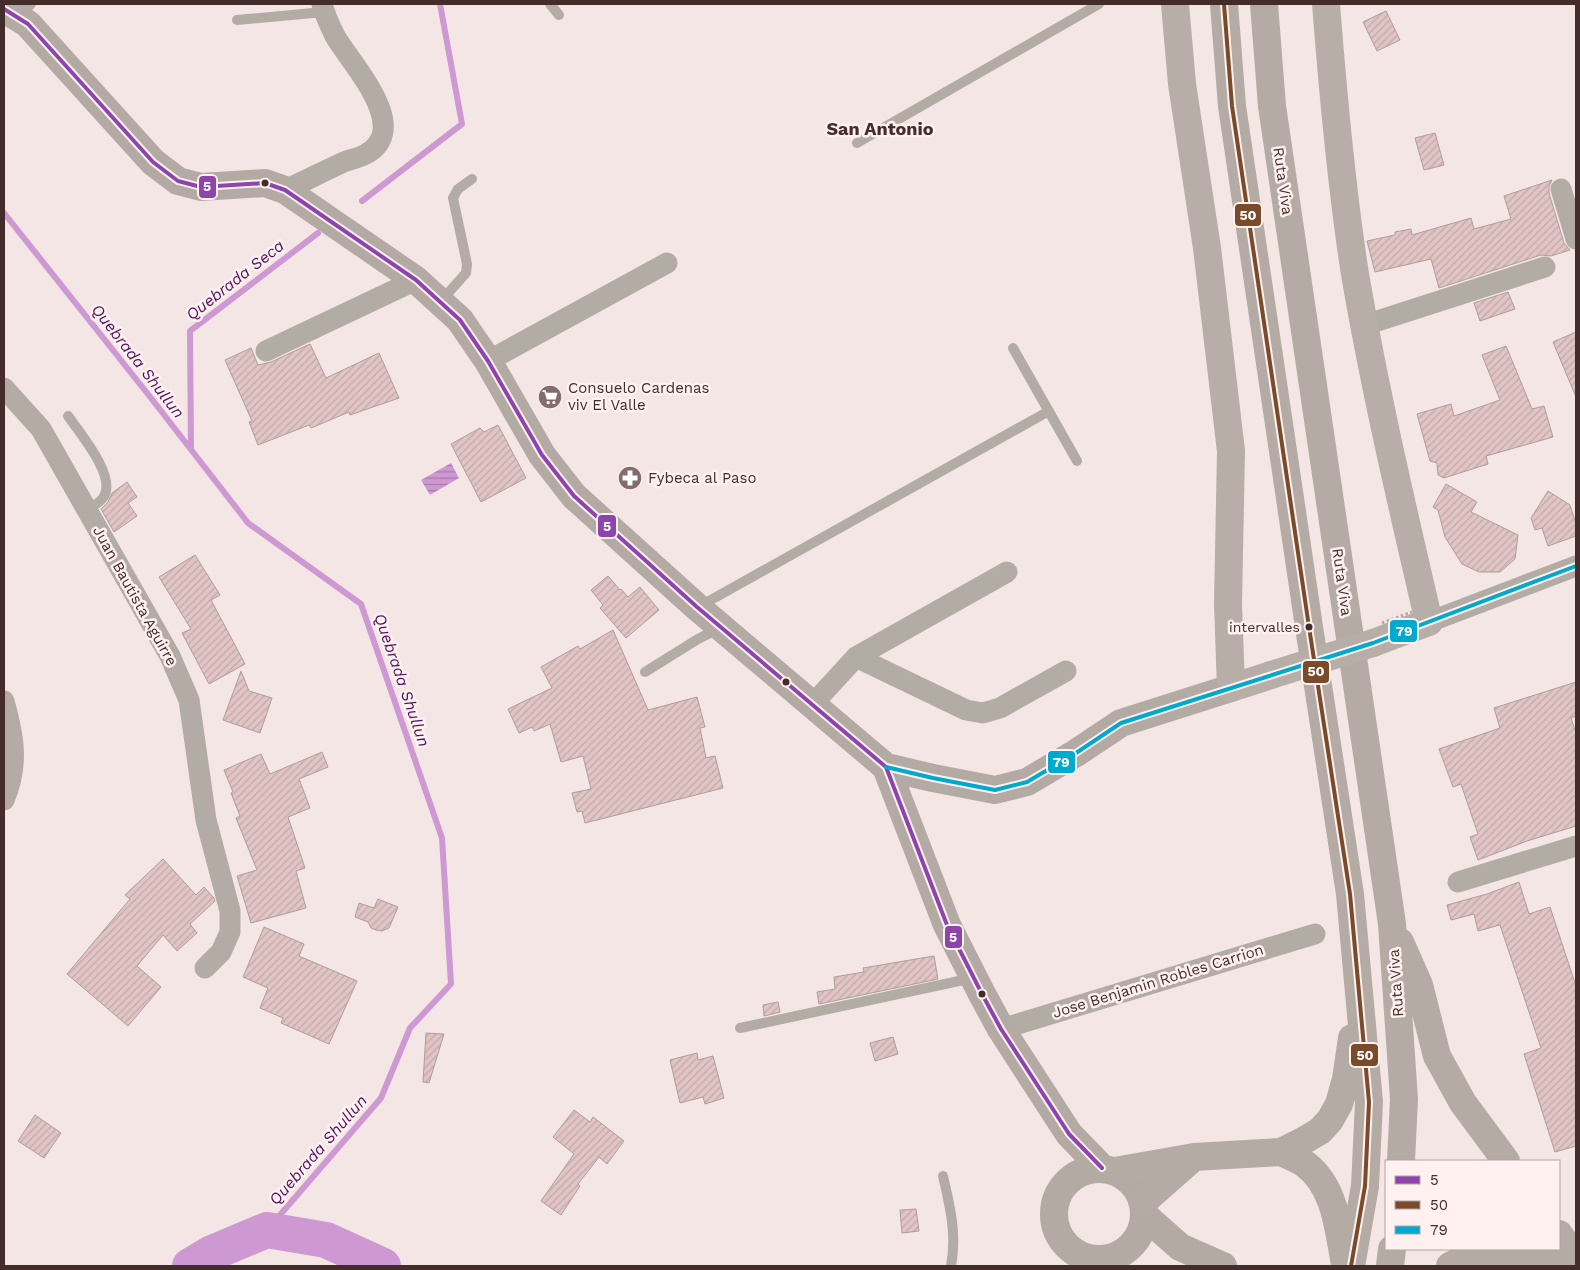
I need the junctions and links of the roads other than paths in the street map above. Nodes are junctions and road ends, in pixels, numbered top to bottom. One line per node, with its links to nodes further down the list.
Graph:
1 (550, 4): 9 (lane)
2 (1099, 4): 11 (lane)
3 (1176, 4): 37 (main road)
4 (1224, 4): 48 (highway)
5 (1264, 4): 44 (highway, Ruta Viva)
6 (1326, 4): 20 (main road)
7 (323, 8): 10 (lane); 14 (street)
8 (18, 10): 14 (main road)
9 (559, 15)
10 (237, 20)
11 (857, 143)
12 (472, 179): 19 (lane)
13 (1561, 189): 15 (street)
14 (285, 190): 18 (main road)
15 (1576, 239)
16 (667, 263): 23 (street)
17 (1545, 267): 20 (street)
18 (416, 280): 19 (main road); 22 (street)
19 (440, 301): 23 (main road)
20 (1365, 325): 32 (main road)
21 (1013, 348): 25 (lane)
22 (266, 351)
23 (488, 361): 31 (main road)
24 (4, 388): 28 (street, Juan Bautista Aguirre)
25 (1048, 411): 27 (lane); 31 (lane)
26 (68, 416): 28 (lane)
27 (1077, 461)
28 (87, 510): 46 (street, Juan Bautista Aguirre)
29 (1576, 566): 32 (street)
30 (1007, 572): 34 (street)
31 (697, 607): 33 (main road)
32 (1429, 622): 37 (main road, bridge)
33 (721, 628): 36 (lane); 39 (main road)
34 (856, 657): 35 (street); 39 (street)
35 (1066, 671)
36 (645, 672)
37 (1231, 688): 40 (main road)
38 (4, 701): 41 (street)
39 (812, 705): 40 (main road)
40 (886, 767): 47 (main road)
41 (4, 800)
42 (1576, 846): 43 (street)
43 (1458, 882)
44 (1392, 924): 54 (highway, Ruta Viva); 55 (highway)
45 (1315, 934): 50 (street, Jose Benjamin Robles Carrion)
46 (205, 968)
47 (974, 978): 49 (lane); 50 (main road)
48 (1359, 992): 52 (highway); 69 (highway)
49 (740, 1028)
50 (1001, 1029): 51 (main road)
51 (1069, 1134): 56 (main road); 58 (main road)
52 (1280, 1152): 53 (highway); 68 (highway)
53 (1194, 1158): 56 (highway); 59 (highway)
54 (1401, 1160)
55 (1505, 1160)
56 (1108, 1170): 58 (main road); 59 (main road)
57 (943, 1176): 66 (lane)
58 (1074, 1176): 65 (main road)
59 (1144, 1209): 61 (main road); 63 (main road)
60 (1560, 1235): 64 (highway)
61 (1180, 1247): 63 (main road); 67 (main road)
62 (1392, 1250): 70 (highway)
63 (1121, 1256): 65 (main road)
64 (1576, 1258)
65 (1085, 1262)
66 (951, 1266)
67 (1223, 1266)
68 (1346, 1266)
69 (1351, 1266)
70 (1390, 1266)
71 (1450, 1266): 72 (highway)
72 (1554, 1266)

